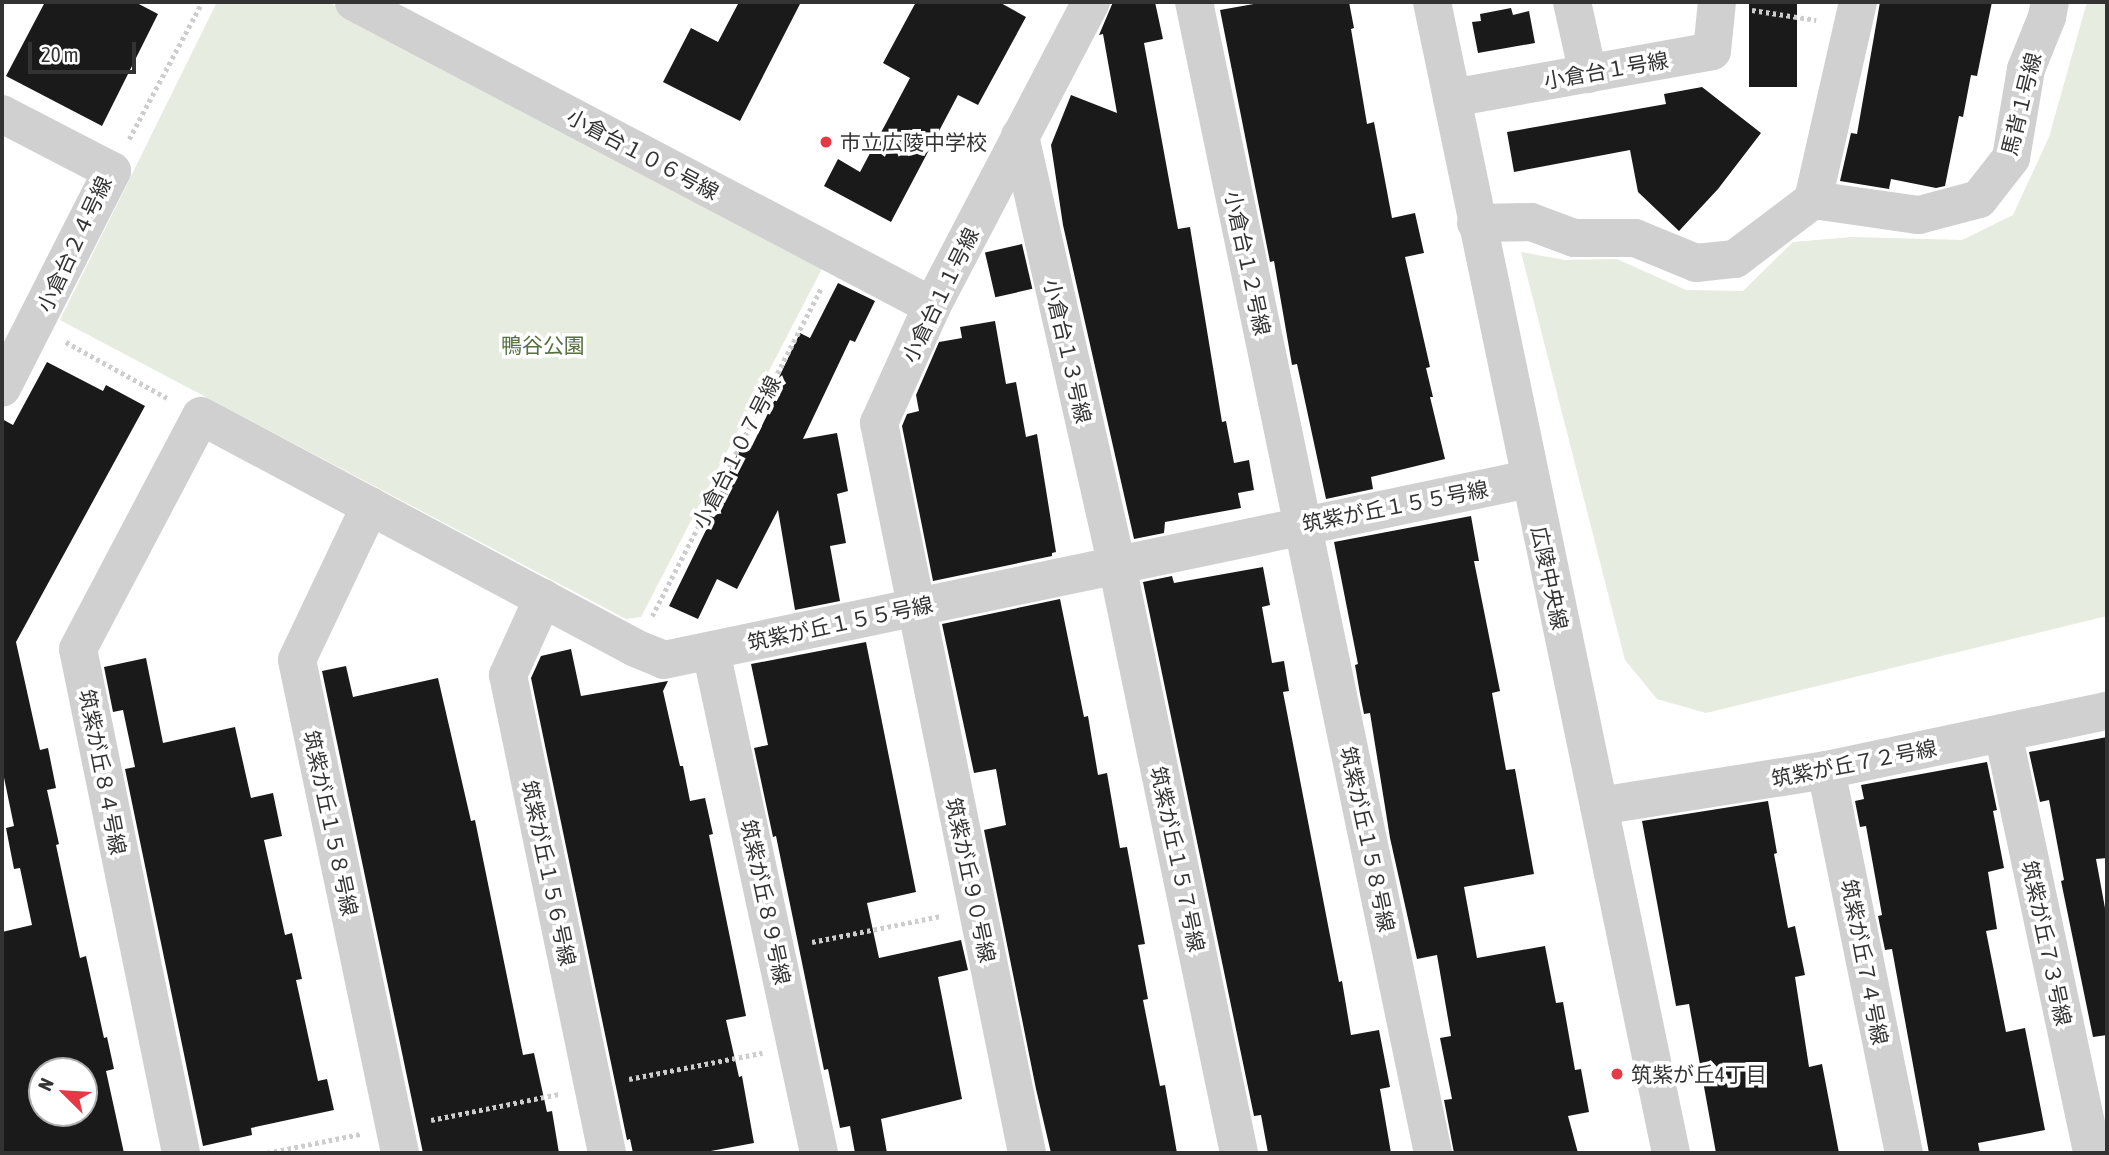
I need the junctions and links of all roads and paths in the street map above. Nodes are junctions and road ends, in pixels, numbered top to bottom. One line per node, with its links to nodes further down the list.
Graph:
1 (202, 2): 14 (path)
2 (354, 2): 17 (street, 小倉台１０６号線)
3 (1091, 2): 13 (street, 小倉台１１号線)
4 (1194, 2): 24 (street, 小倉台１２号線)
5 (1432, 2): 11 (street, 広陵中央線)
6 (1572, 2): 10 (street)
7 (2050, 2): 15 (street, 馬背１号線)
8 (1716, 3): 9 (path); 10 (street, 小倉台１号線)
9 (1855, 14): 15 (street)
10 (1588, 74): 11 (street, 小倉台１号線)
11 (1452, 98): 16 (street, 広陵中央線)
12 (2, 114): 14 (street, 小倉台２４号線)
13 (1020, 136): 18 (street, 小倉台１１号線); 25 (street, 小倉台１３号線)
14 (112, 171): 19 (street, 小倉台２４号線)
15 (1813, 200): 16 (street)
16 (1476, 223): 22 (street, 広陵中央線)
17 (837, 256): 18 (street, 小倉台１０６号線); 28 (path, 小倉台１０７号線)
18 (932, 306): 27 (street, 小倉台１１号線)
19 (35, 325): 20 (street, 小倉台２４号線); 21 (path)
20 (2, 388)
21 (201, 416): 23 (street, 筑紫が丘１５５号線); 39 (street, 筑紫が丘８４号線)
22 (1529, 479): 24 (street, 筑紫が丘１５５号線); 33 (street, 広陵中央線)
23 (370, 506): 26 (street, 筑紫が丘１５５号線); 38 (street, 筑紫が丘１５８号線)
24 (1303, 525): 25 (street, 筑紫が丘１５５号線); 45 (street, 筑紫が丘１５８号線)
25 (1117, 565): 27 (street, 筑紫が丘１５５号線); 44 (street, 筑紫が丘１５７号線)
26 (543, 598): 28 (street, 筑紫が丘１５５号線); 37 (street, 筑紫が丘１５６号線)
27 (915, 607): 29 (street, 筑紫が丘１５５号線); 34 (street, 筑紫が丘９０号線)
28 (635, 648): 29 (street, 筑紫が丘１５５号線)
29 (711, 651): 35 (street, 筑紫が丘８９号線)
30 (2107, 711): 31 (street, 筑紫が丘７２号線)
31 (2003, 733): 32 (street, 筑紫が丘７２号線); 48 (street, 筑紫が丘７３号線)
32 (1826, 770): 33 (street, 筑紫が丘７２号線); 47 (street, 筑紫が丘７４号線)
33 (1599, 806): 46 (street, 広陵中央線)
34 (977, 908): 35 (path); 43 (street, 筑紫が丘９０号線)
35 (777, 949): 36 (street, 筑紫が丘８９号線)
36 (797, 1046): 37 (path); 42 (street, 筑紫が丘８９号線)
37 (593, 1087): 38 (path); 41 (street, 筑紫が丘１５６号線)
38 (398, 1140): 40 (path)
39 (181, 1153)
40 (267, 1153)
41 (607, 1153)
42 (818, 1153)
43 (1027, 1153)
44 (1239, 1153)
45 (1433, 1153)
46 (1671, 1153)
47 (1904, 1153)
48 (2092, 1153)

